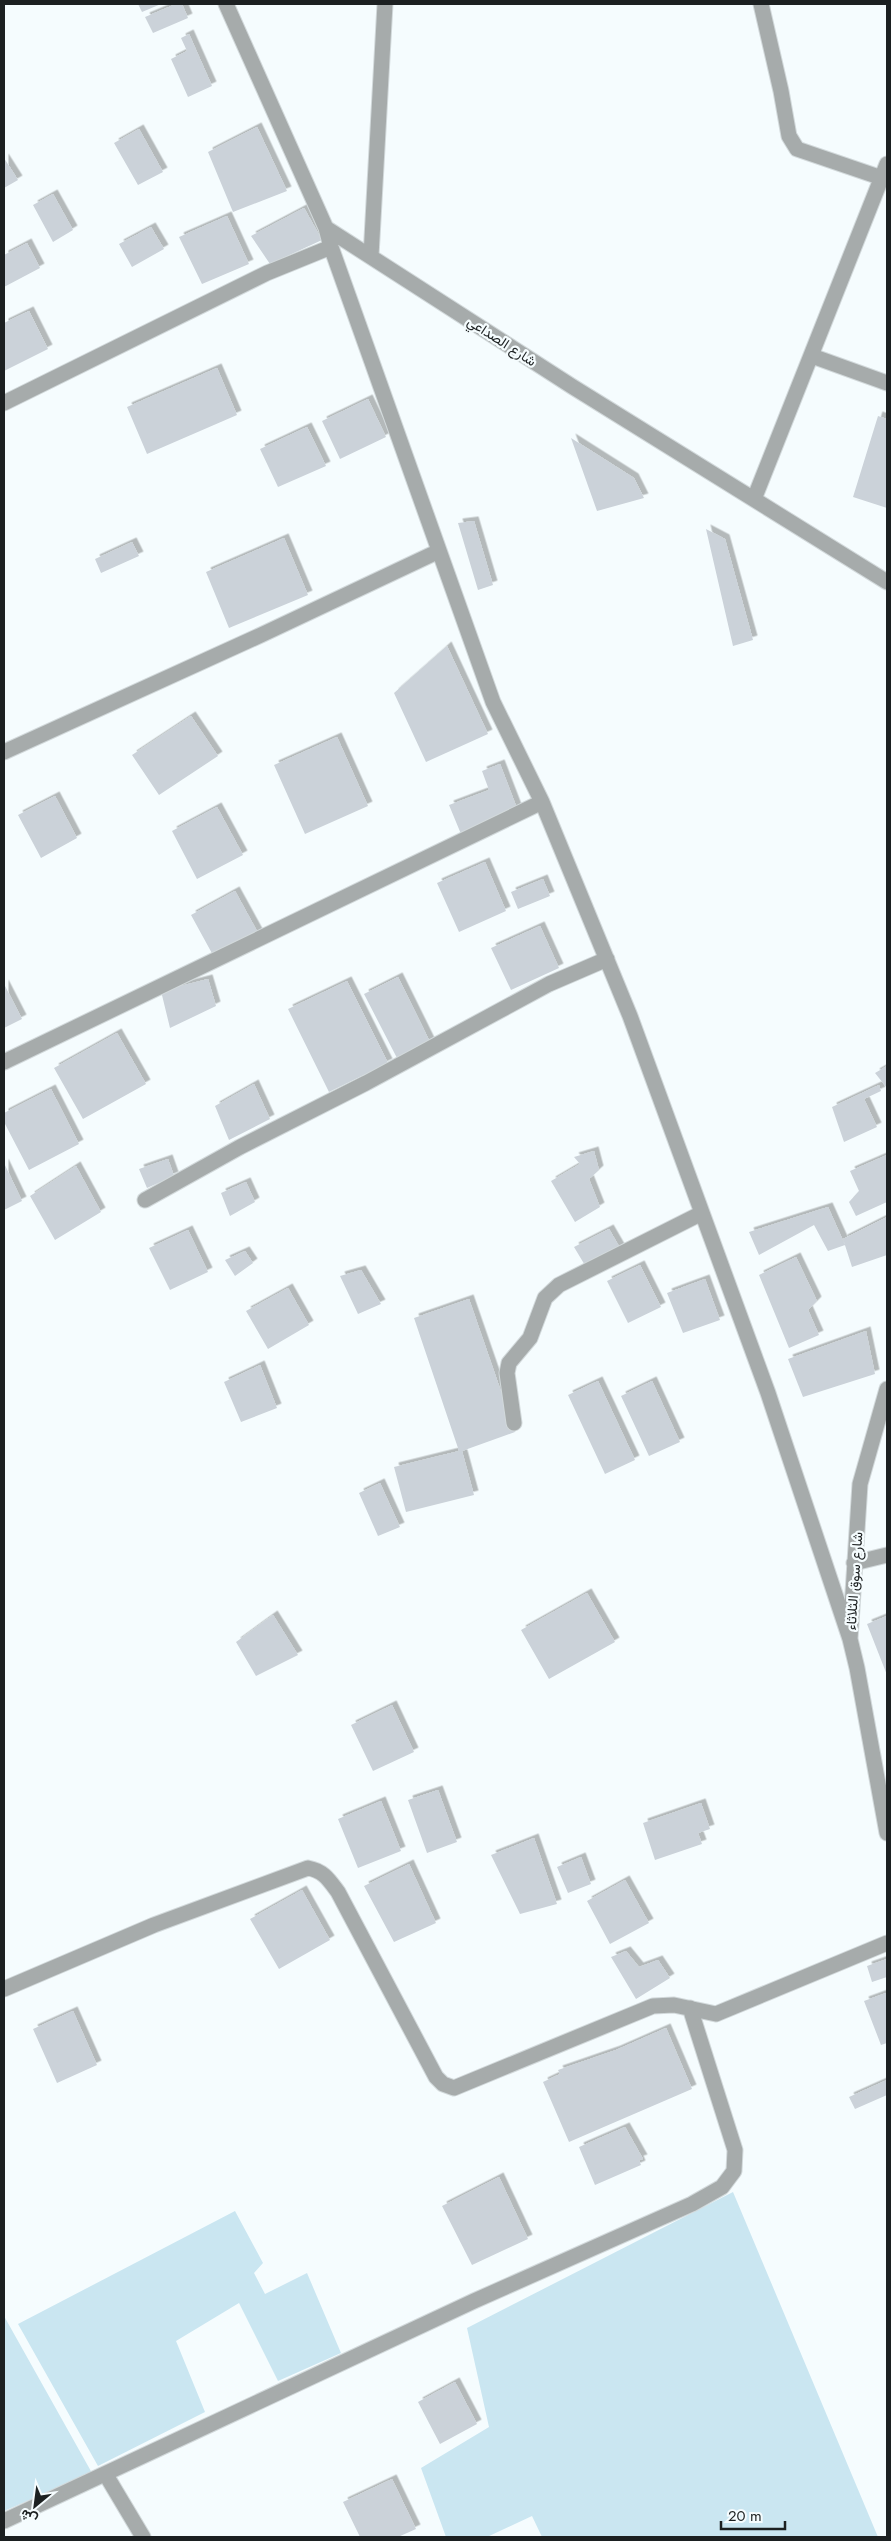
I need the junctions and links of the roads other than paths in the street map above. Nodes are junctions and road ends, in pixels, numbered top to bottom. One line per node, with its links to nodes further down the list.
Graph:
1 (226, 4): 5 (street)
2 (386, 4): 7 (street)
3 (761, 4): 4 (street)
4 (884, 171): 8 (street)
5 (326, 228): 6 (street); 7 (street, شارع الصداعي)
6 (331, 247): 10 (street); 12 (street)
7 (371, 256): 11 (street, شارع الصداعي)
8 (812, 356): 9 (street); 11 (street)
9 (887, 383)
10 (4, 402)
11 (754, 499): 13 (street, شارع الصداعي)
12 (439, 551): 14 (street); 15 (street)
13 (887, 582)
14 (4, 752)
15 (542, 802): 16 (street); 17 (street)
16 (607, 959): 18 (street); 19 (street)
17 (4, 1062)
18 (145, 1200)
19 (702, 1213): 21 (street); 24 (street)
20 (887, 1389): 23 (street, شارع سوق الثلاثاء)
21 (514, 1423)
22 (887, 1555): 23 (street)
23 (854, 1563): 24 (street, شارع سوق الثلاثاء)
24 (850, 1638): 25 (street, شارع سوق الثلاثاء)
25 (887, 1833)
26 (887, 1943): 28 (street)
27 (4, 1989): 28 (street)
28 (690, 2008): 29 (street)
29 (106, 2475): 30 (street); 31 (street)
30 (4, 2521)
31 (143, 2537)

